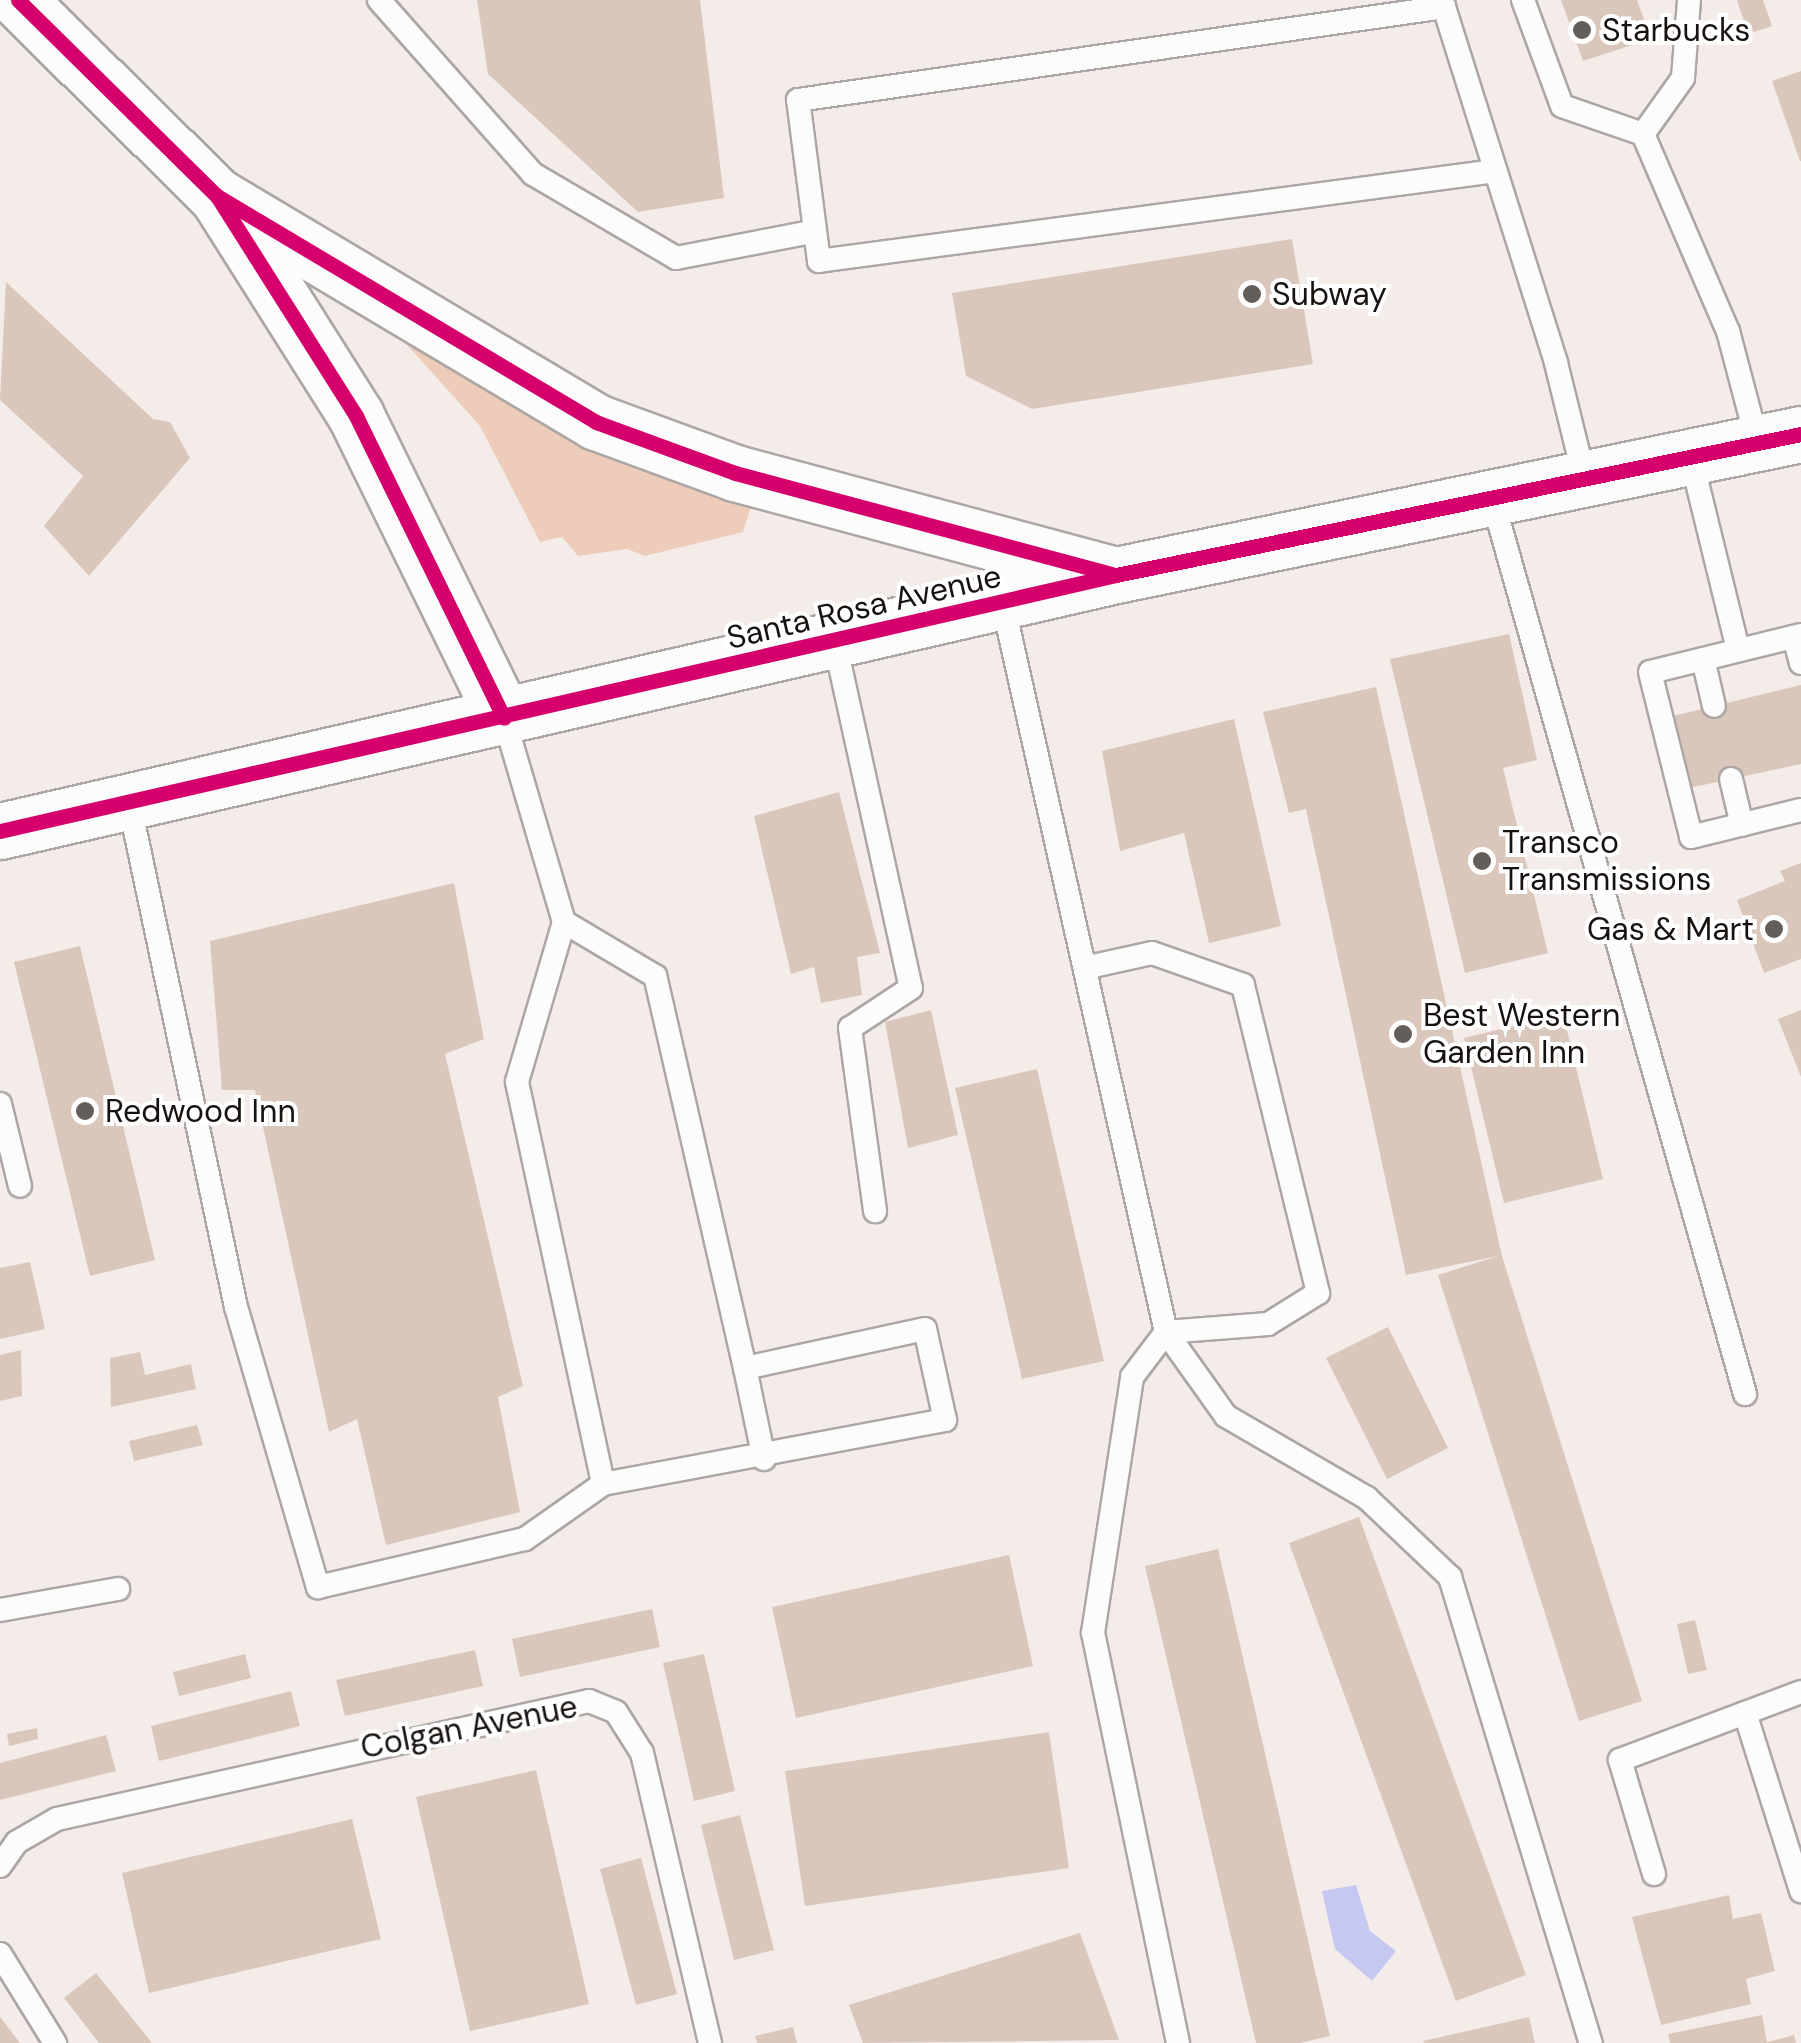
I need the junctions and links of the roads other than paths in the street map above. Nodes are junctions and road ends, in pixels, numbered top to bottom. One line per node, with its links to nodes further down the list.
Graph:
1 (18, 0): 7 (main road)
2 (380, 0): 8 (lane)
3 (1523, 0): 5 (lane)
4 (1689, 0): 5 (lane)
5 (1643, 134): 9 (lane)
6 (1495, 172): 8 (lane); 8 (lane); 11 (lane)
7 (217, 196): 13 (main road); 21 (main road)
8 (811, 232)
9 (1779, 437): 10 (main road, Santa Rosa Avenue)
10 (1690, 458): 11 (main road, Santa Rosa Avenue); 17 (lane)
11 (1584, 476): 12 (main road, Santa Rosa Avenue)
12 (1492, 501): 13 (main road, Santa Rosa Avenue); 34 (lane)
13 (1116, 575): 14 (main road, Santa Rosa Avenue)
14 (1003, 604): 16 (main road, Santa Rosa Avenue); 28 (lane)
15 (1798, 636): 17 (lane); 19 (lane)
16 (835, 643): 21 (main road, Santa Rosa Avenue); 31 (lane)
17 (1738, 650): 18 (lane)
18 (1704, 659): 20 (lane); 25 (lane)
19 (1801, 663)
20 (1714, 706)
21 (504, 718): 23 (main road, Santa Rosa Avenue); 27 (lane)
22 (1731, 779): 25 (lane)
23 (129, 802): 26 (main road, Santa Rosa Avenue); 36 (lane)
24 (1801, 810): 25 (lane)
25 (1742, 824)
26 (0, 830)
27 (564, 922): 33 (lane); 36 (lane)
28 (1089, 967): 32 (lane); 32 (lane)
29 (0, 1104): 30 (lane)
30 (20, 1186)
31 (875, 1211)
32 (1166, 1332): 47 (lane); 48 (lane)
33 (745, 1368): 35 (lane); 35 (lane)
34 (1745, 1394)
35 (764, 1459): 36 (lane)
36 (602, 1484)
37 (118, 1589): 38 (lane)
38 (0, 1610)
39 (1801, 1692): 40 (lane)
40 (1745, 1713): 42 (lane); 43 (lane)
41 (0, 1866): 46 (lane, Colgan Avenue)
42 (1654, 1874)
43 (1801, 1891)
44 (0, 1954): 45 (lane)
45 (56, 2043)
46 (710, 2043)
47 (1178, 2043)
48 (1591, 2043)

